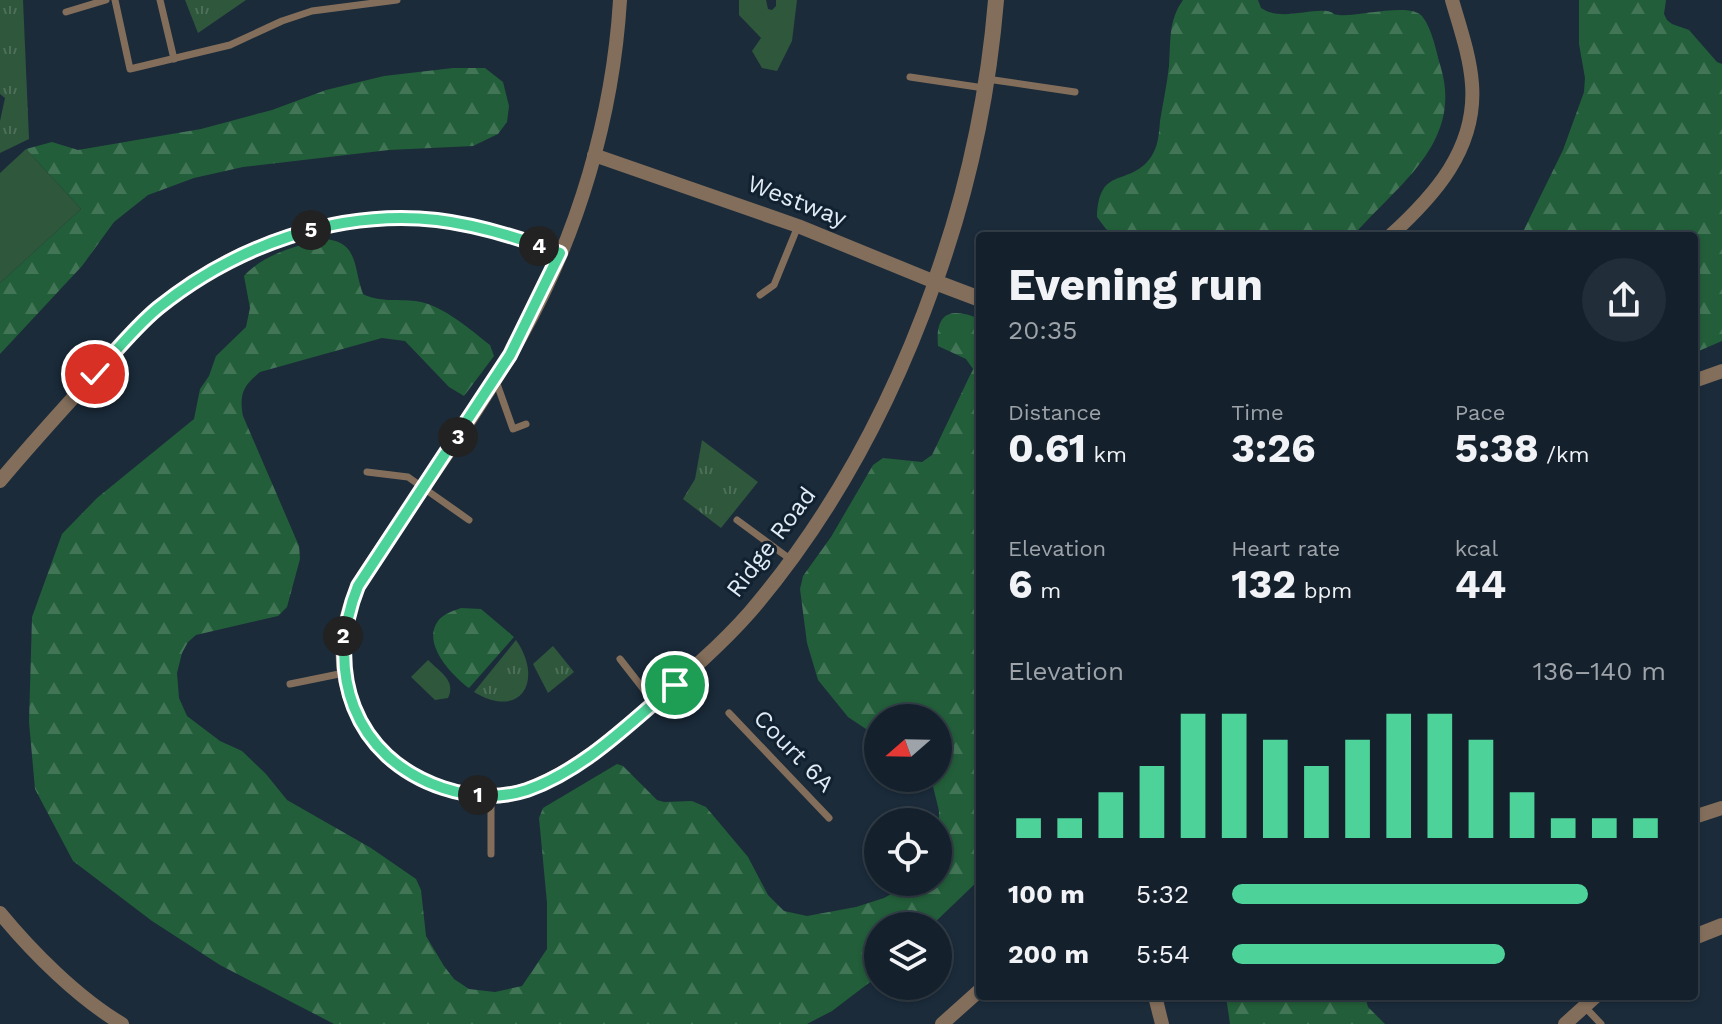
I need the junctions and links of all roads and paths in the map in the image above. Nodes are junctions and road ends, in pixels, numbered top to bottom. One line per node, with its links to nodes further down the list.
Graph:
1 (106, 0): 10 (lane)
2 (115, 0): 11 (lane)
3 (160, 0): 11 (lane)
4 (316, 0): 9 (lane)
5 (397, 0): 9 (lane)
6 (620, 0): 15 (street, Ridge Road)
7 (996, 0): 13 (street, Ridge Road)
8 (1452, 0): 17 (street)
9 (318, 10): 11 (lane)
10 (66, 12)
11 (174, 59)
12 (910, 77): 13 (lane)
13 (987, 84): 14 (lane); 19 (street, Ridge Road)
14 (1075, 92)
15 (594, 155): 16 (street, Westway); 18 (street, Ridge Road)
16 (798, 226): 19 (street, Westway); 20 (lane)
17 (1394, 232)
18 (560, 253): 23 (street, Ridge Road); 27 (street)
19 (935, 282): 21 (street, Westway); 31 (street, Ridge Road)
20 (760, 295)
21 (976, 297)
22 (1722, 371): 24 (street)
23 (495, 379): 25 (lane); 28 (street, Ridge Road)
24 (1698, 380)
25 (526, 424)
26 (367, 472): 28 (lane)
27 (0, 481)
28 (424, 486): 29 (lane); 33 (street, Ridge Road)
29 (469, 520)
30 (737, 520): 31 (lane)
31 (792, 561): 35 (street, Ridge Road)
32 (620, 659): 35 (lane)
33 (344, 673): 34 (lane); 37 (street, Ridge Road)
34 (290, 684)
35 (657, 700): 37 (street, Ridge Road)
36 (729, 713): 40 (lane, Court 6A)
37 (491, 796): 41 (lane)
38 (1722, 808): 39 (street)
39 (1698, 816)
40 (829, 818)
41 (491, 854)
42 (0, 913): 48 (street)
43 (1722, 926): 44 (street)
44 (1698, 935)
45 (976, 994): 49 (street)
46 (1156, 1000): 50 (street)
47 (1590, 1001): 51 (street); 52 (lane)
48 (122, 1024)
49 (942, 1024)
50 (1162, 1024)
51 (1565, 1024)
52 (1601, 1024)

